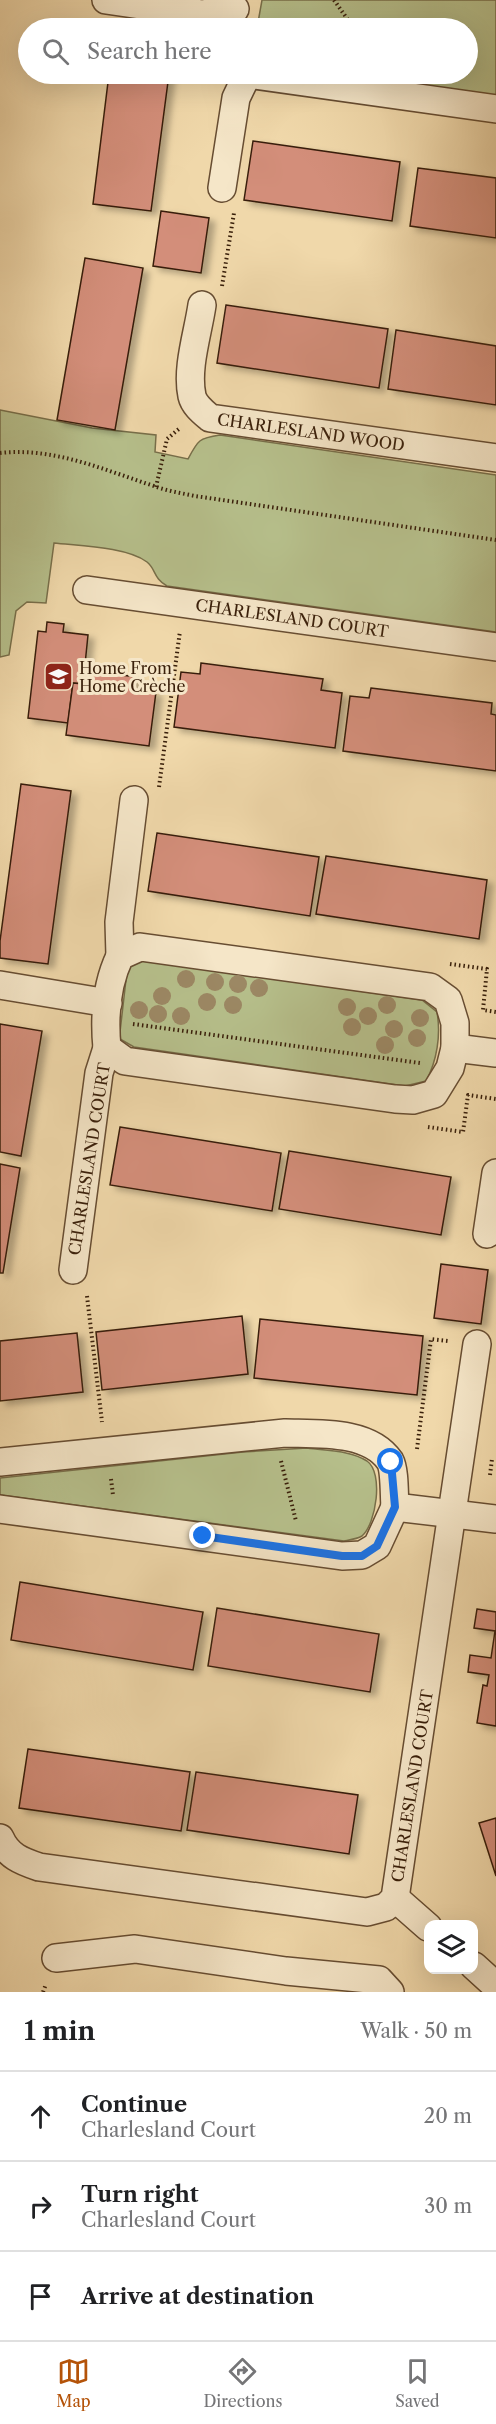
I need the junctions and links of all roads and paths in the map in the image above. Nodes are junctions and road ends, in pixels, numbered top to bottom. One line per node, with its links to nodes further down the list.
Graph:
1 (106, 0): 3 (street)
2 (334, 0): 4 (path)
3 (237, 12)
4 (347, 18)
5 (242, 84): 8 (street)
6 (316, 84): 7 (street)
7 (496, 110)
8 (222, 188): 9 (path)
9 (202, 305): 10 (street, CHARLESLAND WOOD)
10 (201, 410): 12 (street, CHARLESLAND WOOD); 13 (path)
11 (0, 453): 13 (path)
12 (496, 458)
13 (156, 487): 14 (path)
14 (496, 540)
15 (87, 590): 16 (street, CHARLESLAND COURT)
16 (496, 647)
17 (134, 800): 18 (street, CHARLESLAND COURT)
18 (120, 956): 20 (street, CHARLESLAND COURT); 24 (street)
19 (0, 985): 20 (street)
20 (108, 1003): 22 (street, CHARLESLAND COURT)
21 (129, 1024): 24 (path)
22 (107, 1048): 24 (street, CHARLESLAND COURT); 27 (street, CHARLESLAND COURT)
23 (496, 1053): 24 (street)
24 (453, 1058)
25 (496, 1173): 26 (street)
26 (487, 1234)
27 (73, 1270)
28 (477, 1344): 30 (path); 36 (street, CHARLESLAND COURT)
29 (278, 1450): 38 (path)
30 (416, 1455)
31 (0, 1462): 34 (street)
32 (111, 1478): 33 (path)
33 (113, 1500)
34 (395, 1507): 35 (street); 36 (street)
35 (0, 1509)
36 (453, 1514): 37 (street); 40 (street, CHARLESLAND COURT)
37 (496, 1519)
38 (297, 1525)
39 (2, 1848): 40 (street, CHARLESLAND COURT)
40 (395, 1899): 41 (street)
41 (424, 1923)
42 (56, 1958): 45 (street)
43 (478, 1970): 44 (street)
44 (496, 1986)
45 (390, 1992)

